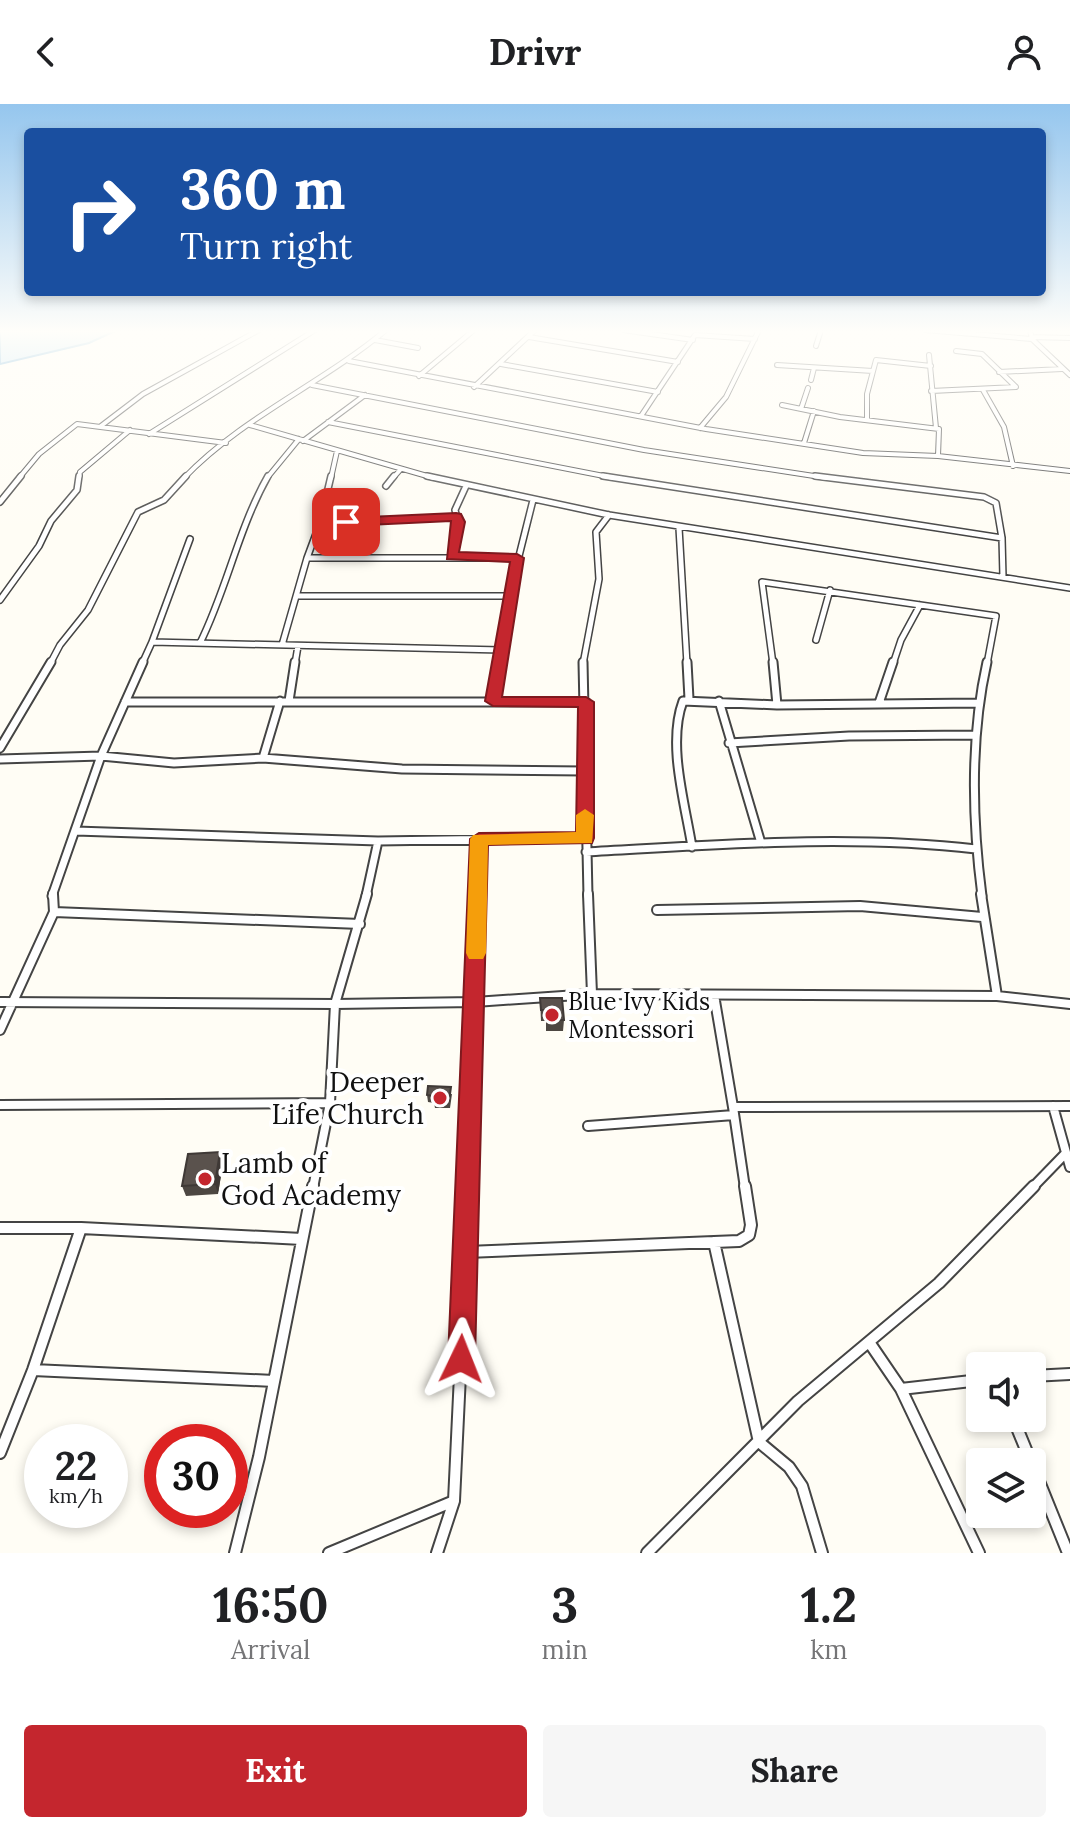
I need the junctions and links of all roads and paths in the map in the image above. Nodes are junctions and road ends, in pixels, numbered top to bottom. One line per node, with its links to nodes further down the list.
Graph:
1 (138, 398): 20 (street)
2 (207, 398): 24 (street)
3 (292, 398): 19 (street)
4 (361, 398): 18 (street)
5 (378, 398): 41 (street)
6 (535, 398): 16 (street)
7 (654, 398): 16 (street)
8 (724, 398): 21 (street)
9 (805, 398): 14 (street)
10 (867, 398): 17 (street)
11 (932, 398): 22 (street)
12 (987, 398): 30 (street)
13 (782, 405): 14 (street)
14 (801, 409): 15 (street)
15 (814, 411): 17 (street); 27 (street)
16 (641, 416): 21 (street)
17 (867, 419): 22 (street)
18 (328, 422): 25 (street); 41 (street)
19 (250, 425): 25 (street); 26 (street)
20 (101, 426): 23 (street); 36 (street)
21 (700, 428): 27 (street)
22 (936, 428): 29 (street)
23 (130, 430): 24 (street); 51 (street)
24 (149, 434): 26 (street)
25 (301, 440): 28 (street); 55 (street)
26 (226, 443): 71 (street)
27 (804, 443): 29 (street)
28 (337, 451): 31 (street); 39 (street)
29 (938, 456): 30 (street)
30 (1013, 466): 32 (street)
31 (401, 469): 33 (street); 34 (street)
32 (1070, 471)
33 (386, 486)
34 (466, 486): 35 (street); 38 (street)
35 (533, 500): 37 (street); 45 (street)
36 (0, 502)
37 (609, 515): 40 (street); 65 (street)
38 (456, 517): 39 (street); 43 (street)
39 (320, 523): 44 (street)
40 (679, 528): 46 (street); 59 (street)
41 (1002, 538): 46 (street)
42 (190, 539): 54 (street)
43 (452, 556): 44 (street); 45 (street)
44 (307, 558): 49 (street)
45 (517, 558): 50 (street)
46 (1003, 577): 47 (street)
47 (1070, 588)
48 (830, 590): 52 (street); 53 (street); 68 (street)
49 (297, 596): 50 (street); 56 (street)
50 (509, 596): 58 (street)
51 (0, 600)
52 (920, 605): 66 (street); 67 (street)
53 (816, 640)
54 (152, 642): 55 (street); 64 (street)
55 (200, 643): 56 (street)
56 (282, 645): 57 (street)
57 (298, 646): 58 (street); 61 (street)
58 (501, 650): 62 (street)
59 (689, 699): 63 (street); 81 (street)
60 (280, 701): 61 (street); 64 (street); 73 (street)
61 (289, 701): 62 (street)
62 (493, 701): 65 (street)
63 (719, 701): 68 (street); 70 (street)
64 (125, 702): 72 (street)
65 (586, 702): 75 (street)
66 (879, 703): 67 (street); 68 (street)
67 (979, 703): 69 (street)
68 (777, 705)
69 (976, 735): 70 (street); 82 (street)
70 (729, 743): 80 (street)
71 (0, 748)
72 (101, 756): 73 (street); 74 (street); 76 (street)
73 (263, 758): 75 (street)
74 (0, 759)
75 (584, 771): 77 (street)
76 (76, 831): 79 (street); 85 (street)
77 (585, 838): 78 (street); 83 (street)
78 (479, 839): 79 (street); 93 (street)
79 (378, 841): 87 (street)
80 (761, 843): 81 (street); 82 (street)
81 (692, 847): 83 (street)
82 (976, 849): 86 (street)
83 (586, 852): 88 (street)
84 (657, 910): 86 (street)
85 (54, 912): 87 (street); 91 (street)
86 (982, 917): 90 (street)
87 (360, 924): 94 (street)
88 (592, 994): 89 (street); 93 (street)
89 (714, 995): 90 (street); 101 (street)
90 (997, 996): 95 (street)
91 (12, 1001): 92 (street); 94 (street); 96 (street)
92 (0, 1002)
93 (475, 1002): 94 (street); 109 (street)
94 (335, 1004): 97 (street)
95 (1070, 1004)
96 (0, 1030)
97 (330, 1103): 98 (street); 107 (street)
98 (0, 1105)
99 (1053, 1106): 100 (street); 101 (street); 103 (street)
100 (1070, 1106)
101 (733, 1111): 102 (street); 108 (street)
102 (588, 1126)
103 (1065, 1154): 104 (street); 110 (street)
104 (1070, 1167)
105 (0, 1228): 106 (street)
106 (81, 1228): 107 (street); 111 (street)
107 (302, 1239): 114 (street)
108 (714, 1242): 109 (street); 117 (street)
109 (467, 1252): 120 (street)
110 (869, 1342): 116 (street); 117 (street)
111 (33, 1370): 114 (street); 118 (street)
112 (1070, 1374): 113 (street)
113 (1046, 1375)
114 (274, 1381): 121 (street)
115 (966, 1382): 116 (street)
116 (901, 1389): 126 (street)
117 (759, 1442): 124 (street); 125 (street)
118 (0, 1453)
119 (1046, 1498): 127 (street)
120 (454, 1501): 122 (street); 123 (street)
121 (235, 1553)
122 (329, 1553)
123 (437, 1553)
124 (647, 1553)
125 (822, 1553)
126 (979, 1553)
127 (1068, 1553)

